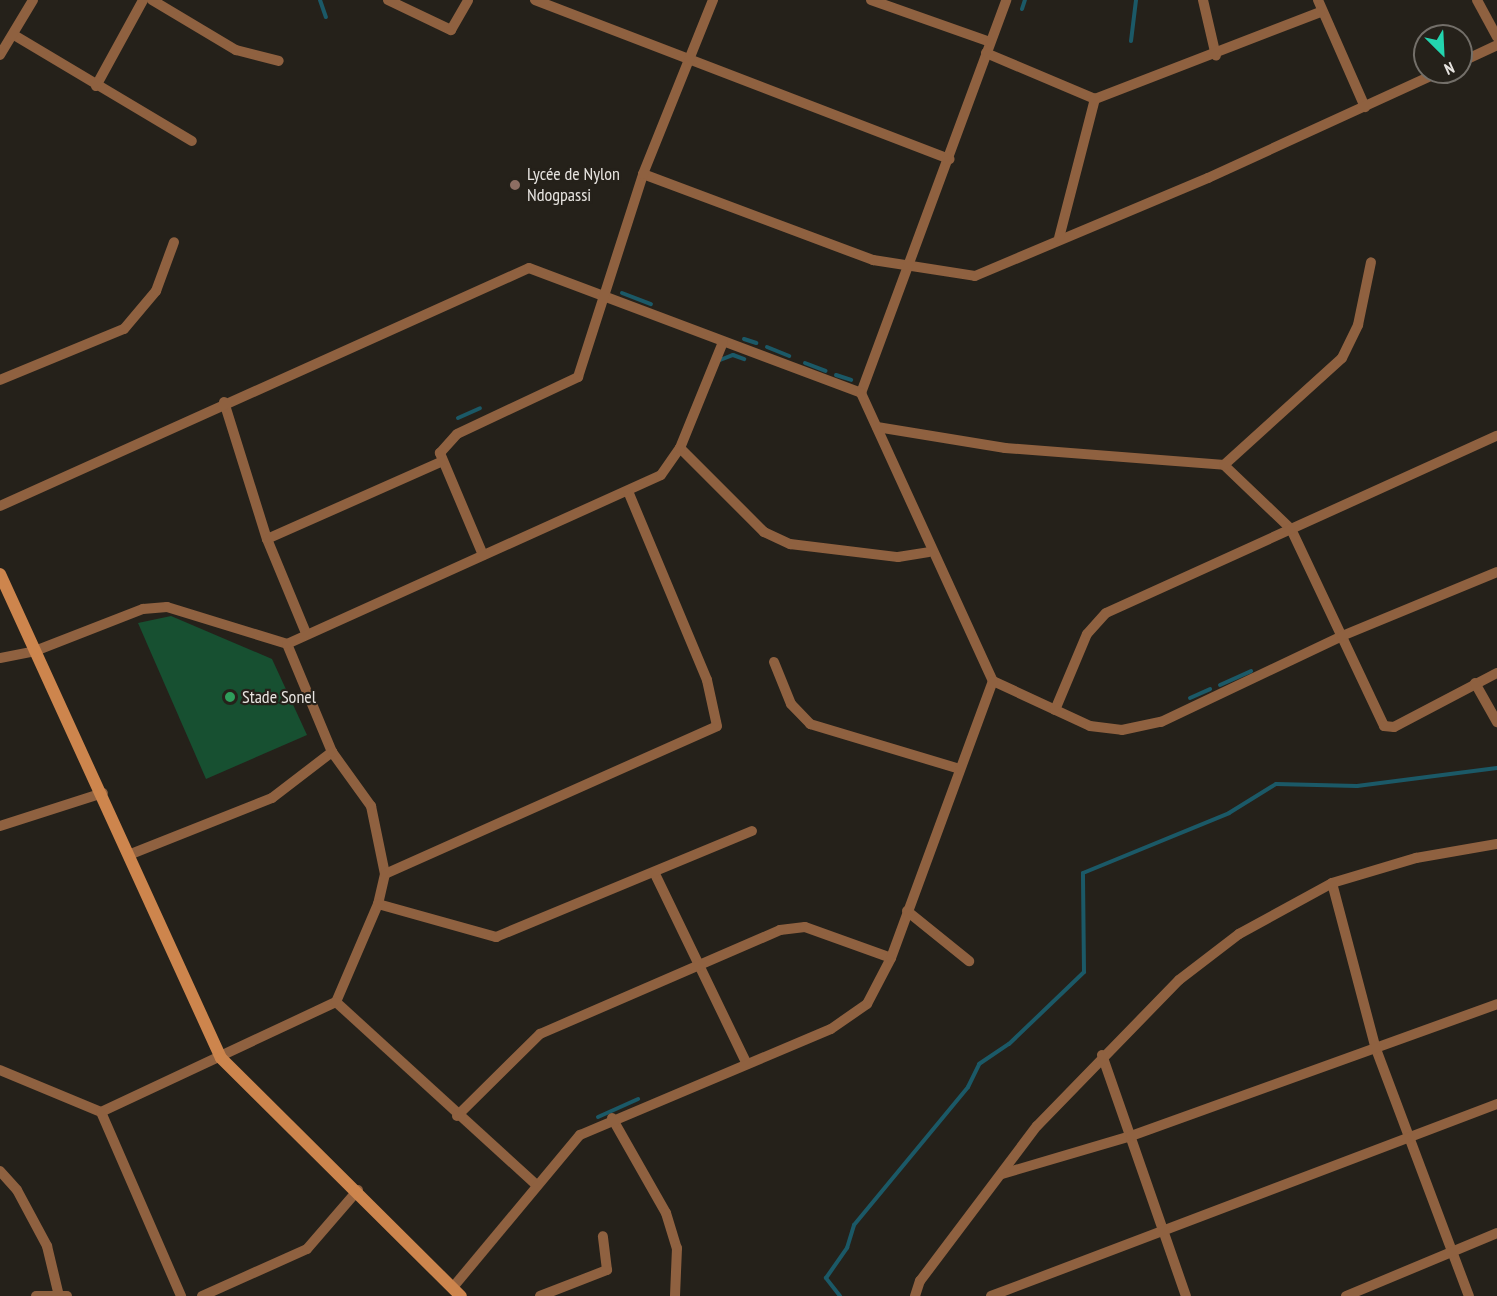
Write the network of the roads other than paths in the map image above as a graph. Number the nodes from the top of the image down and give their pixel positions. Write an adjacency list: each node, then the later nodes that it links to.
1 (33, 0): 14 (street)
2 (142, 0): 24 (street)
3 (152, 0): 22 (street)
4 (388, 0): 5 (street)
5 (468, 0)
6 (535, 0): 21 (street)
7 (713, 0): 21 (street)
8 (871, 0): 17 (street)
9 (1006, 0): 17 (street)
10 (1203, 0): 19 (street)
11 (1318, 0): 13 (street)
12 (1477, 0): 15 (street)
13 (1320, 12): 19 (street); 26 (street)
14 (14, 35): 18 (street); 24 (street)
15 (1497, 37)
16 (1497, 45): 20 (street)
17 (988, 48): 25 (street); 28 (street)
18 (0, 55)
19 (1216, 56): 25 (street)
20 (1473, 56)
21 (687, 60): 28 (street); 29 (street)
22 (279, 61)
23 (1414, 84): 26 (street)
24 (96, 86): 27 (street)
25 (1095, 99): 30 (street)
26 (1365, 107): 30 (street)
27 (192, 141)
28 (950, 159): 33 (street)
29 (643, 174): 33 (street); 34 (street)
30 (1059, 238): 33 (street)
31 (174, 242): 36 (street)
32 (1371, 262): 43 (street)
33 (911, 268): 37 (street)
34 (605, 293): 35 (street); 38 (street); 42 (street)
35 (723, 342): 37 (street); 41 (street)
36 (0, 380)
37 (861, 393): 39 (street)
38 (224, 402): 45 (street); 47 (street)
39 (877, 427): 43 (street); 48 (street)
40 (1497, 436): 46 (street)
41 (680, 448): 44 (street); 48 (street)
42 (441, 462): 47 (street); 49 (street)
43 (1224, 465): 46 (street)
44 (628, 491): 49 (street); 70 (street)
45 (0, 507)
46 (1291, 529): 53 (street); 61 (street)
47 (267, 539): 52 (street)
48 (929, 552): 59 (street)
49 (483, 555): 52 (street)
50 (1497, 572): 53 (street)
51 (0, 574): 55 (main road)
52 (306, 633): 54 (street)
53 (1342, 636): 60 (street); 61 (street)
54 (287, 644): 55 (street); 63 (street)
55 (34, 651): 56 (street); 65 (main road)
56 (0, 658)
57 (774, 662): 64 (street)
58 (1497, 673): 60 (street)
59 (993, 681): 61 (street); 64 (street)
60 (1475, 683): 62 (street)
61 (1055, 710)
62 (1497, 722)
63 (332, 752): 69 (street); 70 (street)
64 (957, 768): 74 (street)
65 (103, 793): 66 (street); 69 (main road)
66 (0, 826)
67 (752, 831): 71 (street)
68 (1497, 844): 72 (street)
69 (131, 854): 82 (main road)
70 (385, 874): 73 (street)
71 (655, 874): 73 (street); 77 (street)
72 (1332, 883): 80 (street); 81 (street)
73 (378, 904): 78 (street)
74 (907, 911): 75 (street); 76 (street)
75 (891, 958): 77 (street); 83 (street)
76 (969, 961)
77 (703, 965): 83 (street); 87 (street)
78 (336, 1002): 82 (street); 87 (street)
79 (1497, 1004): 80 (street)
80 (1376, 1049): 89 (street); 90 (street)
81 (1102, 1055): 89 (street); 92 (street)
82 (221, 1058): 86 (street); 94 (main road)
83 (747, 1064): 88 (street)
84 (0, 1070): 86 (street)
85 (1497, 1104): 90 (street)
86 (101, 1112): 102 (street)
87 (457, 1116): 93 (street)
88 (612, 1118): 93 (street); 105 (street)
89 (1131, 1136): 92 (street); 96 (street)
90 (1407, 1136): 96 (street); 98 (street)
91 (0, 1171): 101 (street)
92 (1002, 1174): 106 (street)
93 (535, 1184): 99 (street)
94 (358, 1190): 99 (main road); 103 (street)
95 (1497, 1233): 98 (street)
96 (1163, 1234): 107 (street); 108 (street)
97 (603, 1236): 104 (street)
98 (1450, 1254): 109 (street); 110 (street)
99 (458, 1291)
100 (36, 1296): 101 (street)
101 (62, 1296)
102 (181, 1296)
103 (202, 1296)
104 (540, 1296)
105 (675, 1296)
106 (915, 1296)
107 (991, 1296)
108 (1186, 1296)
109 (1346, 1296)
110 (1468, 1296)

